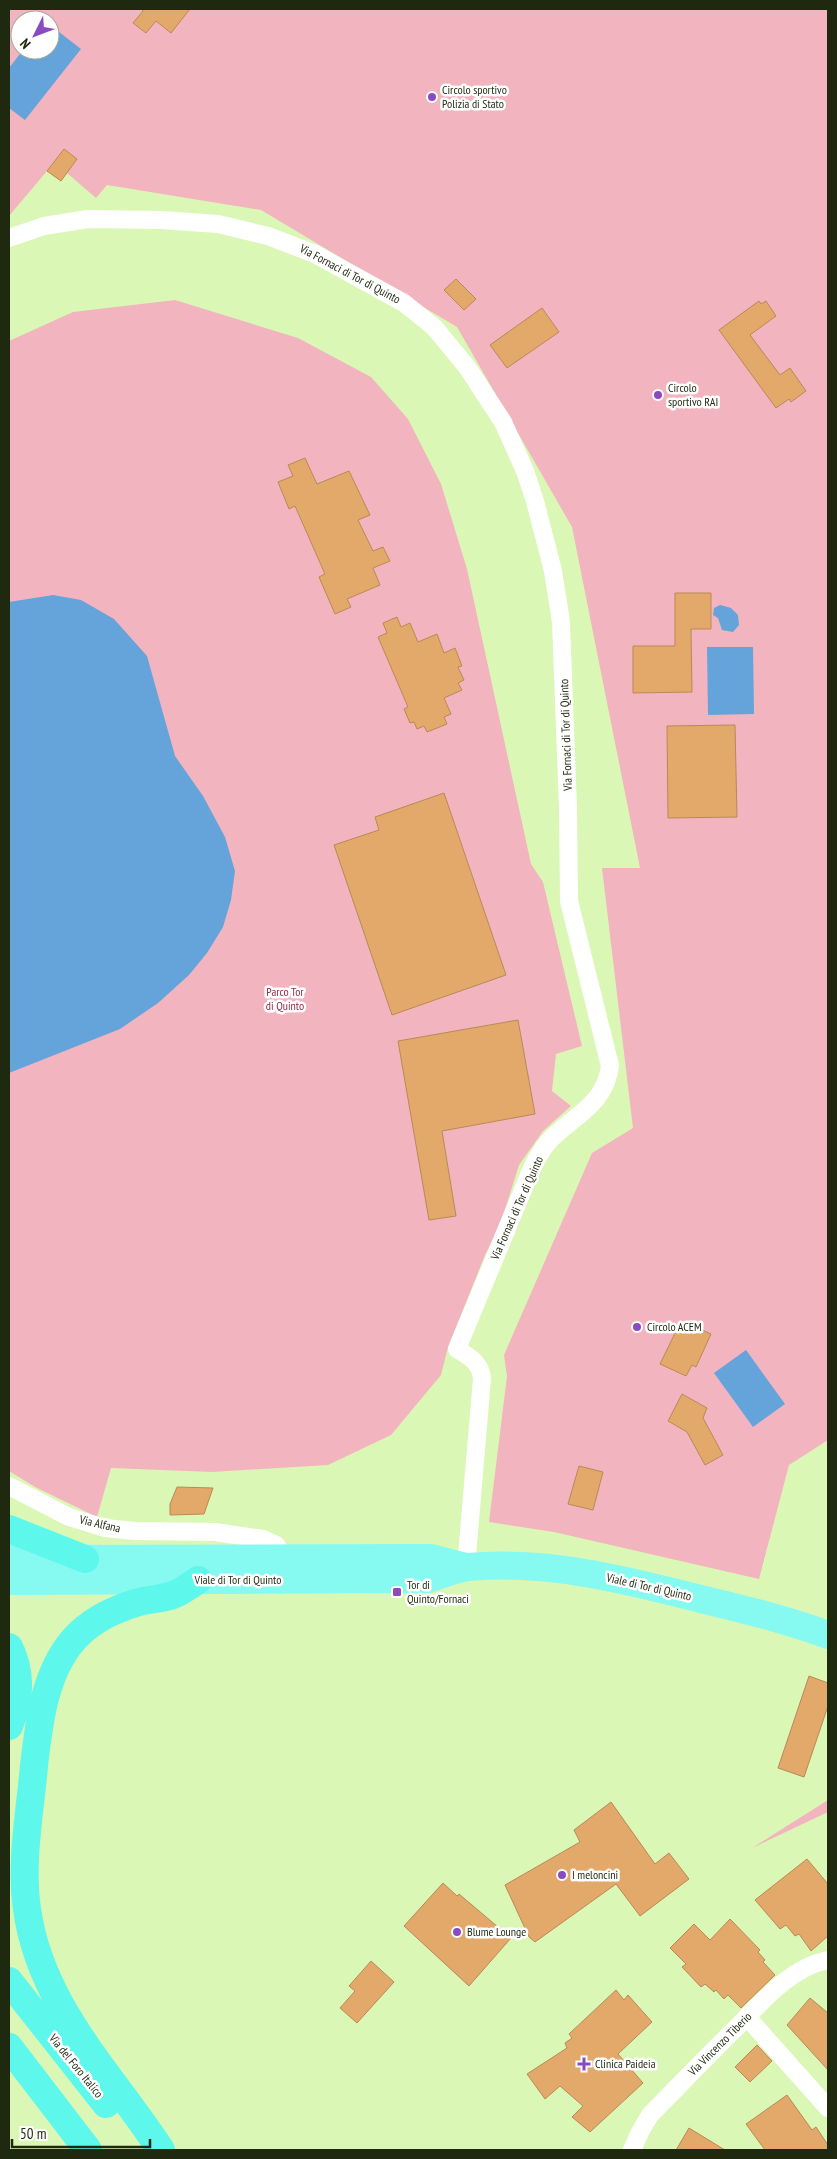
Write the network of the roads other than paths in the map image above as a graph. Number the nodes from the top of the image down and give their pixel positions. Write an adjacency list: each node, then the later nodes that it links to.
1 (9, 238): 9 (street, Via Fornaci di Tor di Quinto)
2 (9, 1486): 4 (street, Via Alfana)
3 (9, 1528): 8 (highway)
4 (198, 1532): 5 (street, Via Alfana); 6 (street)
5 (284, 1557): 6 (main road, Viale di Tor di Quinto); 9 (main road, Viale di Tor di Quinto)
6 (221, 1558): 8 (main road, Viale di Tor di Quinto)
7 (9, 1559): 8 (main road, Viale di Tor di Quinto)
8 (86, 1559)
9 (466, 1568): 10 (main road, Viale di Tor di Quinto); 12 (main road, Viale di Tor di Quinto)
10 (198, 1580): 11 (main road, Viale di Tor di Quinto); 24 (highway)
11 (9, 1581)
12 (828, 1635)
13 (9, 1647): 14 (highway)
14 (9, 1726)
15 (828, 1960): 17 (street, Via Vincenzo Tiberio)
16 (9, 1981): 23 (highway, Via del Foro Italico)
17 (747, 2017): 20 (street); 25 (street, Via Vincenzo Tiberio)
18 (9, 2047): 22 (highway)
19 (9, 2069): 21 (highway)
20 (828, 2108)
21 (82, 2150)
22 (88, 2150)
23 (143, 2150)
24 (161, 2150)
25 (632, 2150)

